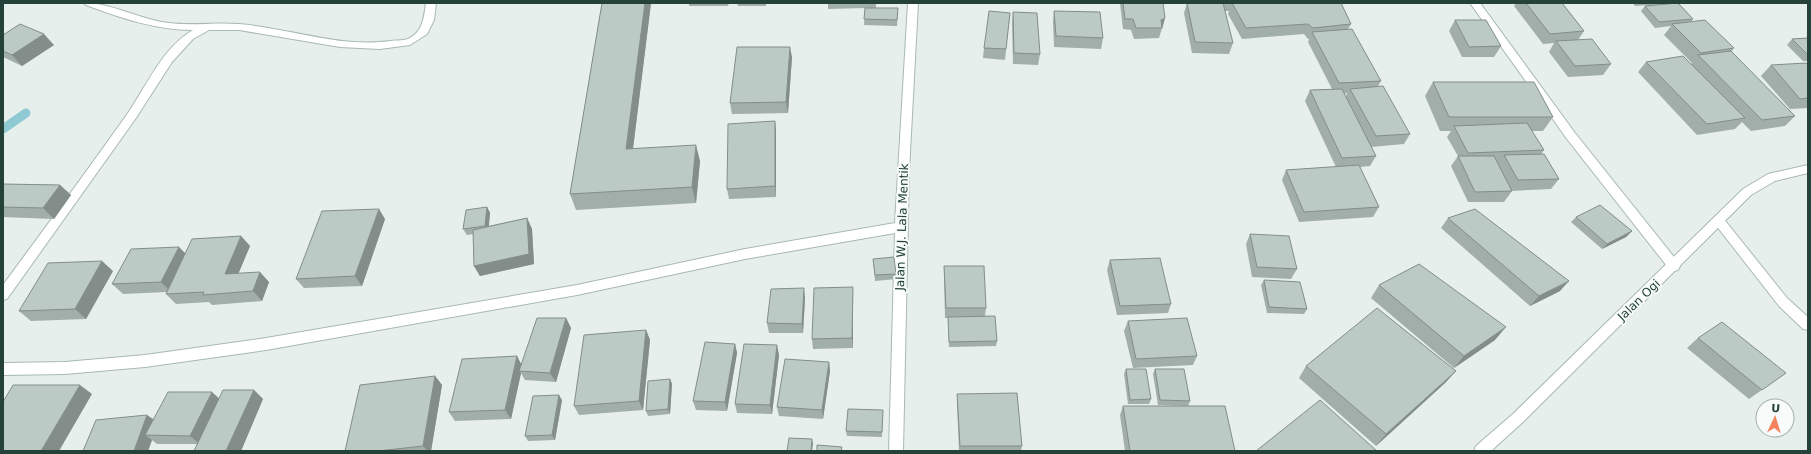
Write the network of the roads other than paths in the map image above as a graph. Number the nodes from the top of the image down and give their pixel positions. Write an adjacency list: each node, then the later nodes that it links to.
1 (89, 3): 5 (street)
2 (431, 3): 5 (street)
3 (913, 3): 8 (street, Jalan W.J. Lala Mentik)
4 (1475, 3): 9 (street)
5 (207, 27): 10 (street)
6 (1808, 169): 7 (street, Jalan Ogi)
7 (1720, 221): 9 (street, Jalan Ogi); 11 (street)
8 (901, 227): 12 (street); 13 (street, Jalan W.J. Lala Mentik)
9 (1674, 266): 14 (street, Jalan Ogi)
10 (3, 295)
11 (1808, 325)
12 (3, 369)
13 (896, 451)
14 (1481, 451)

